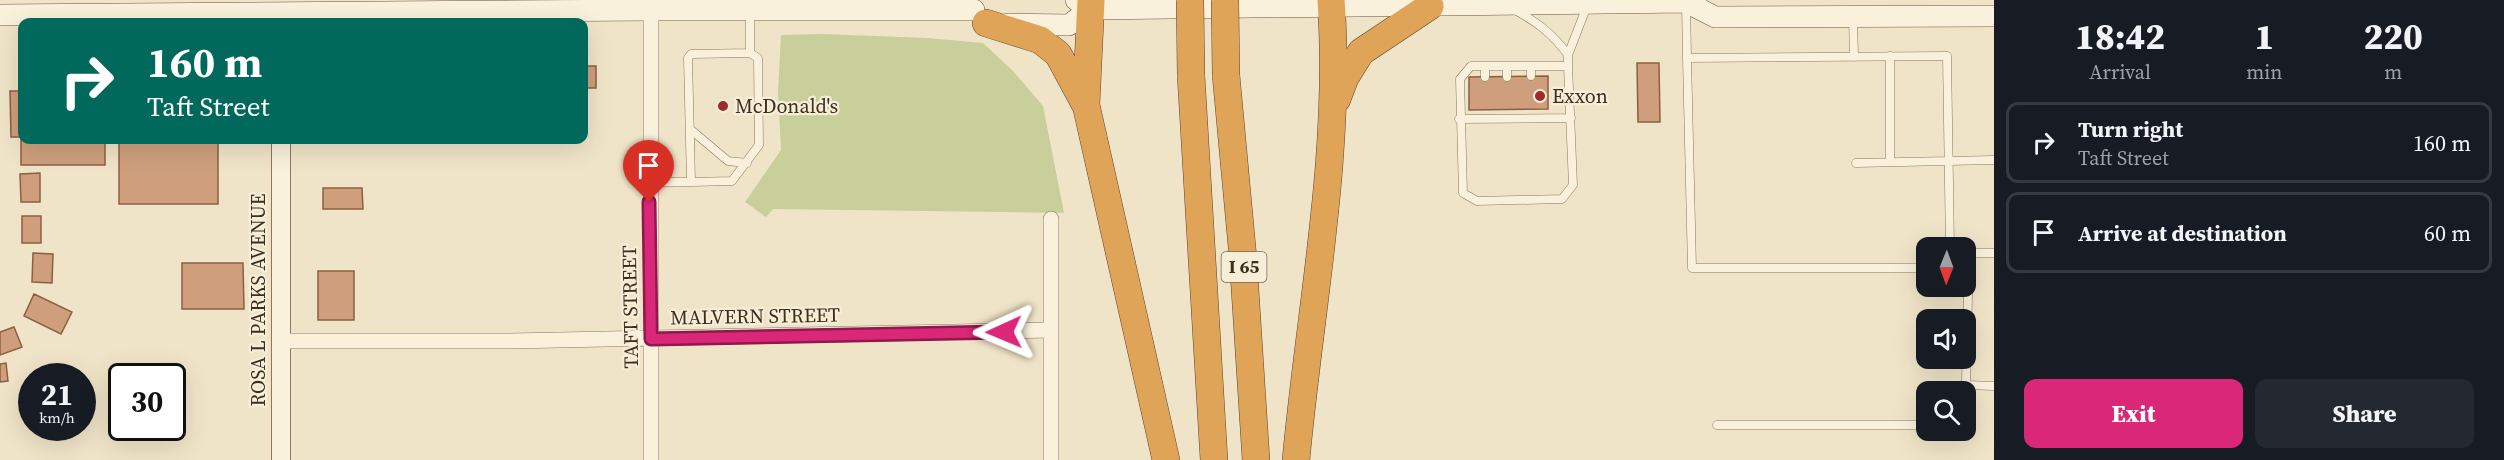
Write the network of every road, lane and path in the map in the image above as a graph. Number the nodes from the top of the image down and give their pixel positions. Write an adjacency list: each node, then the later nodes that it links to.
1 (1190, 0): 66 (highway, I 65, bridge)
2 (1225, 0): 67 (highway, I 65, bridge)
3 (1690, 1): 7 (main road); 15 (main road); 21 (lane)
4 (1086, 3): 6 (main road); 12 (main road); 29 (highway)
5 (1422, 3): 6 (main road); 9 (main road); 30 (highway)
6 (1331, 4): 30 (highway)
7 (1588, 4): 9 (main road); 18 (lane)
8 (650, 5): 10 (main road); 11 (main road); 46 (street, TAFT STREET)
9 (1506, 5): 18 (lane)
10 (450, 6): 13 (main road)
11 (750, 10): 12 (main road); 17 (lane)
12 (980, 11): 29 (highway)
13 (278, 12): 14 (main road)
14 (0, 15)
15 (1853, 16): 16 (main road); 20 (lane)
16 (1994, 16)
17 (750, 53): 39 (lane); 44 (lane)
18 (1568, 55): 25 (lane)
19 (1890, 56): 20 (lane); 42 (lane); 43 (lane)
20 (1854, 57): 21 (lane)
21 (1687, 58): 52 (lane)
22 (1485, 66): 23 (lane); 26 (lane); 35 (lane)
23 (1507, 66): 24 (lane); 28 (lane)
24 (1531, 66): 25 (lane); 27 (lane)
25 (1568, 66): 34 (lane)
26 (1485, 76)
27 (1531, 76)
28 (1507, 77)
29 (1086, 105): 65 (highway)
30 (1333, 108): 68 (highway)
31 (1483, 110): 36 (lane)
32 (1507, 110): 37 (lane)
33 (1531, 110): 38 (lane)
34 (1571, 118): 35 (lane); 38 (lane)
35 (1460, 119): 36 (lane)
36 (1483, 120): 37 (lane)
37 (1507, 120): 38 (lane)
38 (1531, 120)
39 (690, 129): 44 (lane); 47 (lane)
40 (281, 144): 56 (street, ROSA L PARKS AVENUE)
41 (1994, 160): 42 (lane)
42 (1949, 161): 43 (lane); 49 (lane)
43 (1890, 162): 45 (lane)
44 (747, 163): 47 (lane)
45 (1856, 163)
46 (649, 182): 47 (lane); 55 (street, TAFT STREET)
47 (691, 182)
48 (1051, 219): 54 (street)
49 (1950, 237)
50 (1976, 253): 51 (lane)
51 (1994, 254)
52 (1916, 268)
53 (1967, 297): 57 (lane)
54 (1050, 330): 55 (street, MALVERN STREET); 64 (street)
55 (651, 339): 56 (street, MALVERN STREET); 63 (street, TAFT STREET)
56 (281, 341): 62 (street, ROSA L PARKS AVENUE)
57 (1967, 381)
58 (1976, 385): 59 (lane)
59 (1994, 386)
60 (1717, 425): 61 (lane)
61 (1916, 425)
62 (281, 460)
63 (651, 460)
64 (1051, 460)
65 (1166, 460)
66 (1214, 460)
67 (1256, 460)
68 (1296, 460)

